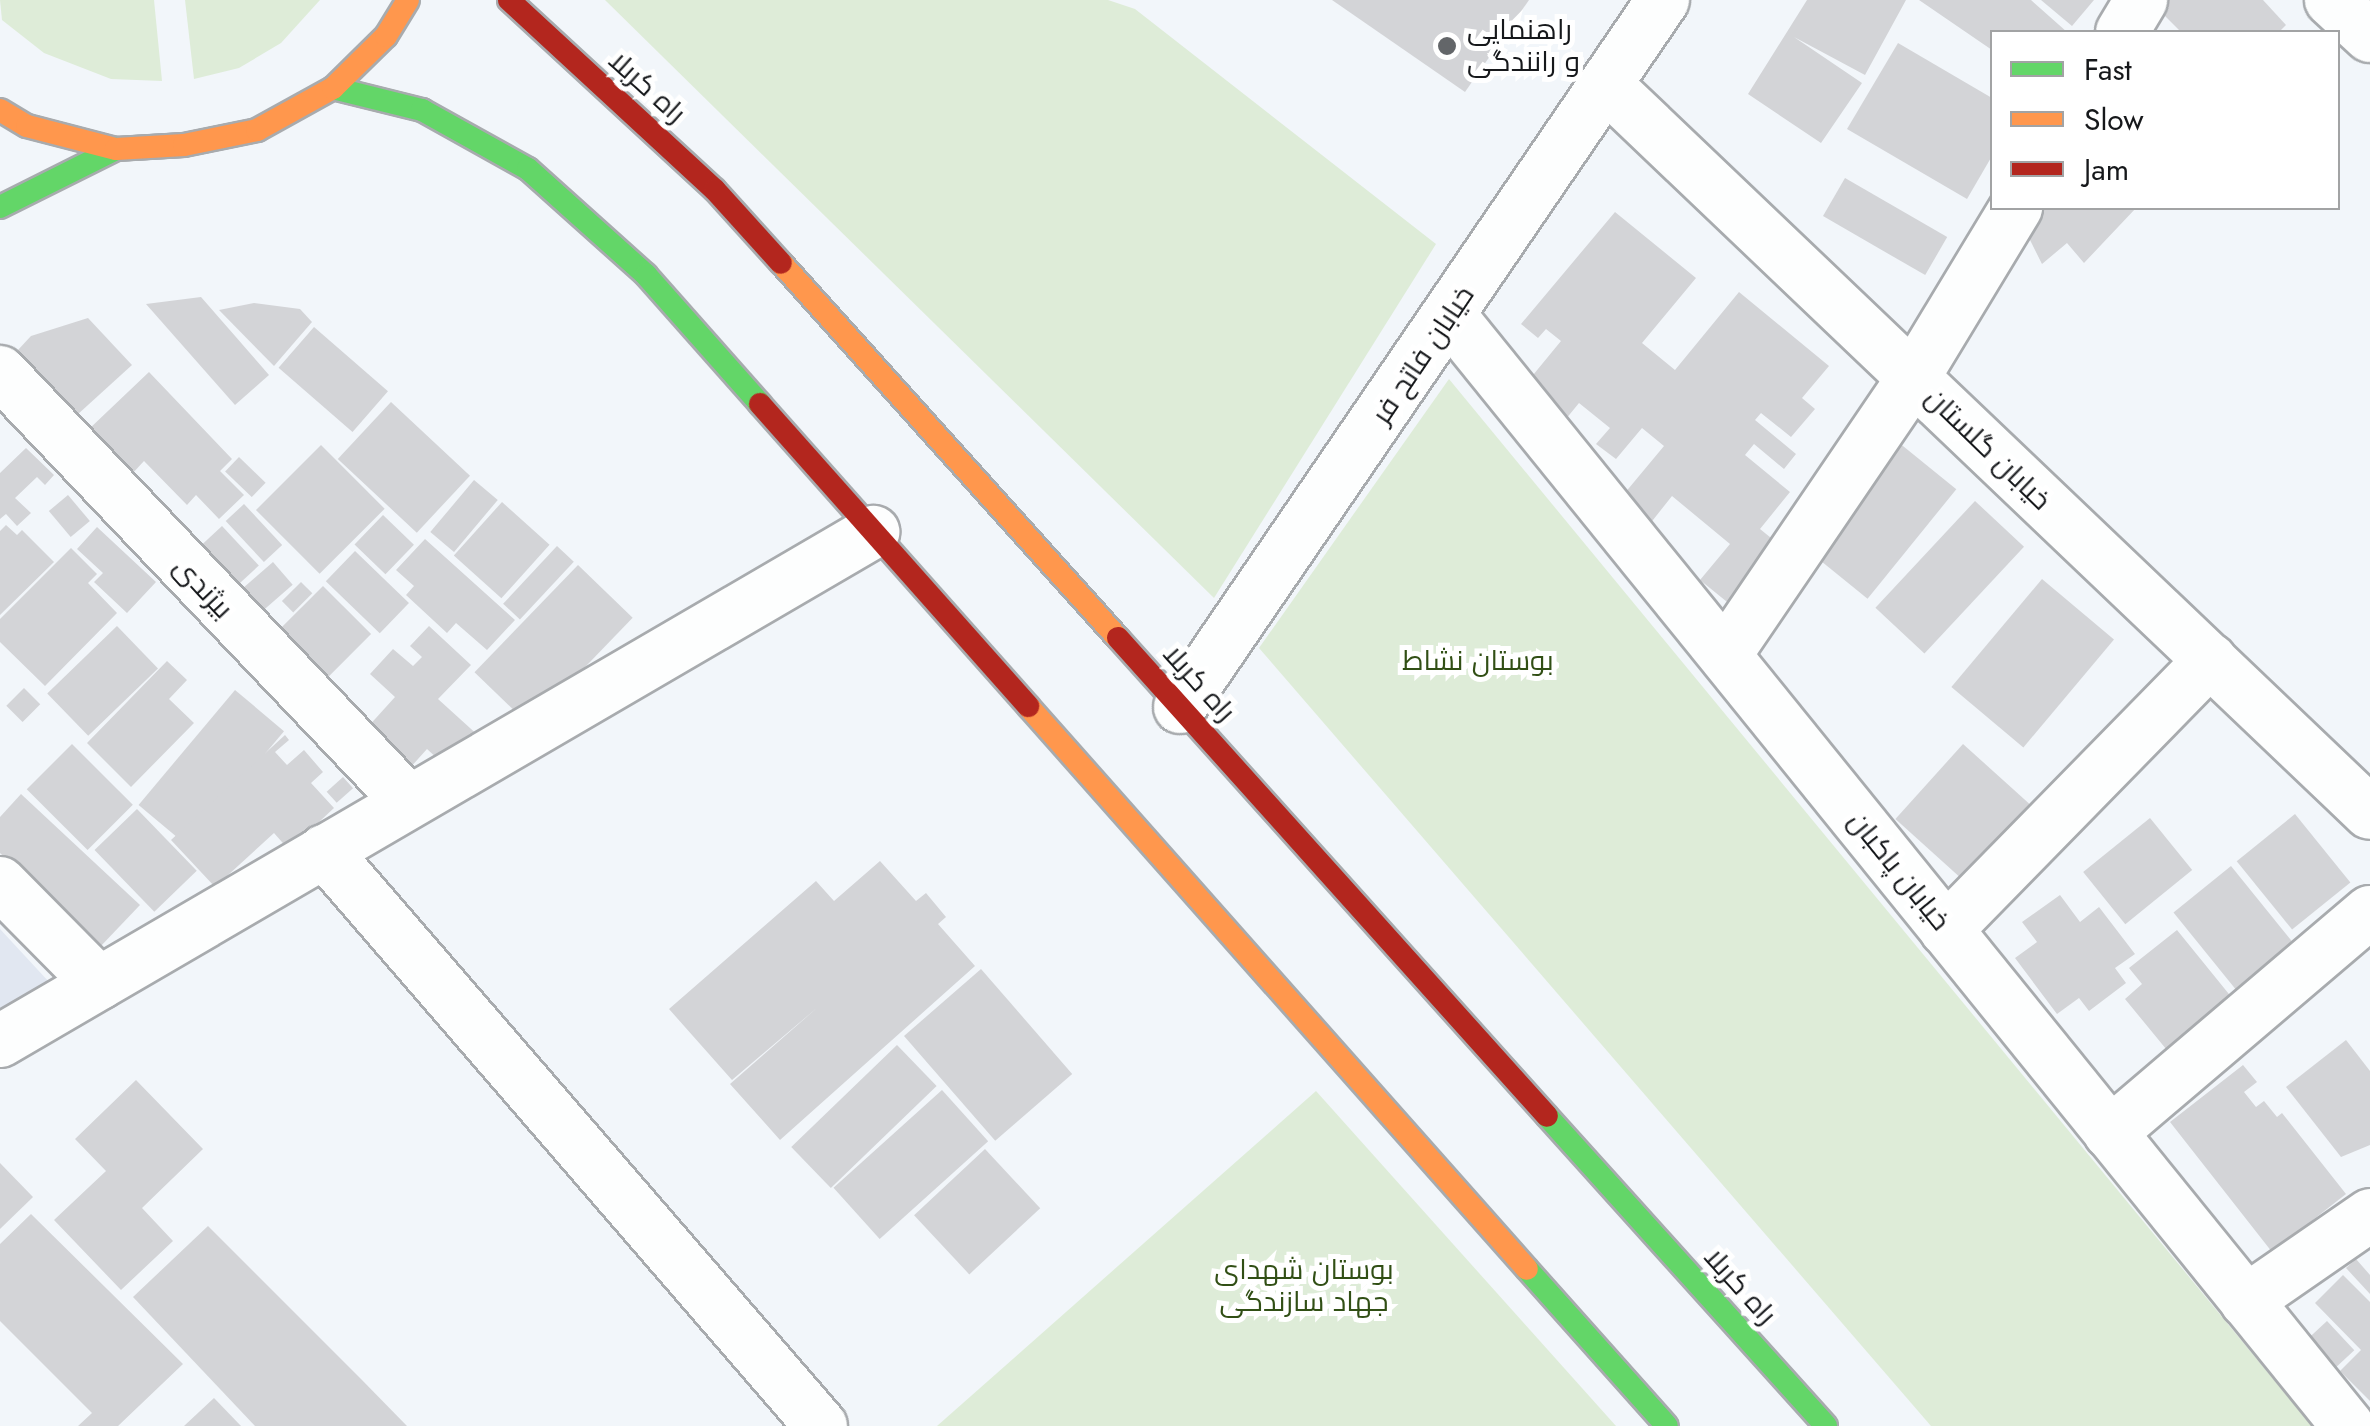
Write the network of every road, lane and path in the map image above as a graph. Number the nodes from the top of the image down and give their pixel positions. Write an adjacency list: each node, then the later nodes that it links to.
1 (408, 0): 9 (main road)
2 (508, 0): 20 (main road, راه کربلا)
3 (1663, 0): 8 (street, خیابان فاتح فر)
4 (2142, 0): 6 (street)
5 (2332, 0): 7 (street)
6 (2123, 30)
7 (2370, 36)
8 (1606, 85): 14 (street, خیابان فاتح فر); 16 (street, خیابان گلستان)
9 (333, 88): 11 (main road); 17 (main road)
10 (0, 110): 11 (main road)
11 (116, 149): 12 (main road)
12 (0, 207)
13 (2015, 210): 16 (street)
14 (1450, 316): 18 (street, خیابان پاکبان); 20 (street, خیابان فاتح فر)
15 (0, 372): 21 (street, بیژندی)
16 (1914, 378): 18 (street); 19 (street, خیابان گلستان)
17 (873, 532): 21 (street); 33 (main road)
18 (1726, 655): 26 (street, خیابان پاکبان)
19 (2210, 660): 22 (street, خیابان گلستان); 26 (street)
20 (1180, 707): 34 (main road, راه کربلا)
21 (408, 802): 23 (street)
22 (2370, 813)
23 (324, 851): 27 (street); 32 (street)
24 (0, 883): 27 (street)
25 (2370, 912): 29 (street)
26 (1946, 930): 29 (street, خیابان پاکبان)
27 (99, 983): 28 (street)
28 (0, 1040)
29 (2110, 1133): 31 (street, خیابان پاکبان)
30 (2370, 1216): 31 (street)
31 (2246, 1301): 35 (street, خیابان پاکبان)
32 (821, 1426)
33 (1667, 1426)
34 (1826, 1426)
35 (2348, 1426)

